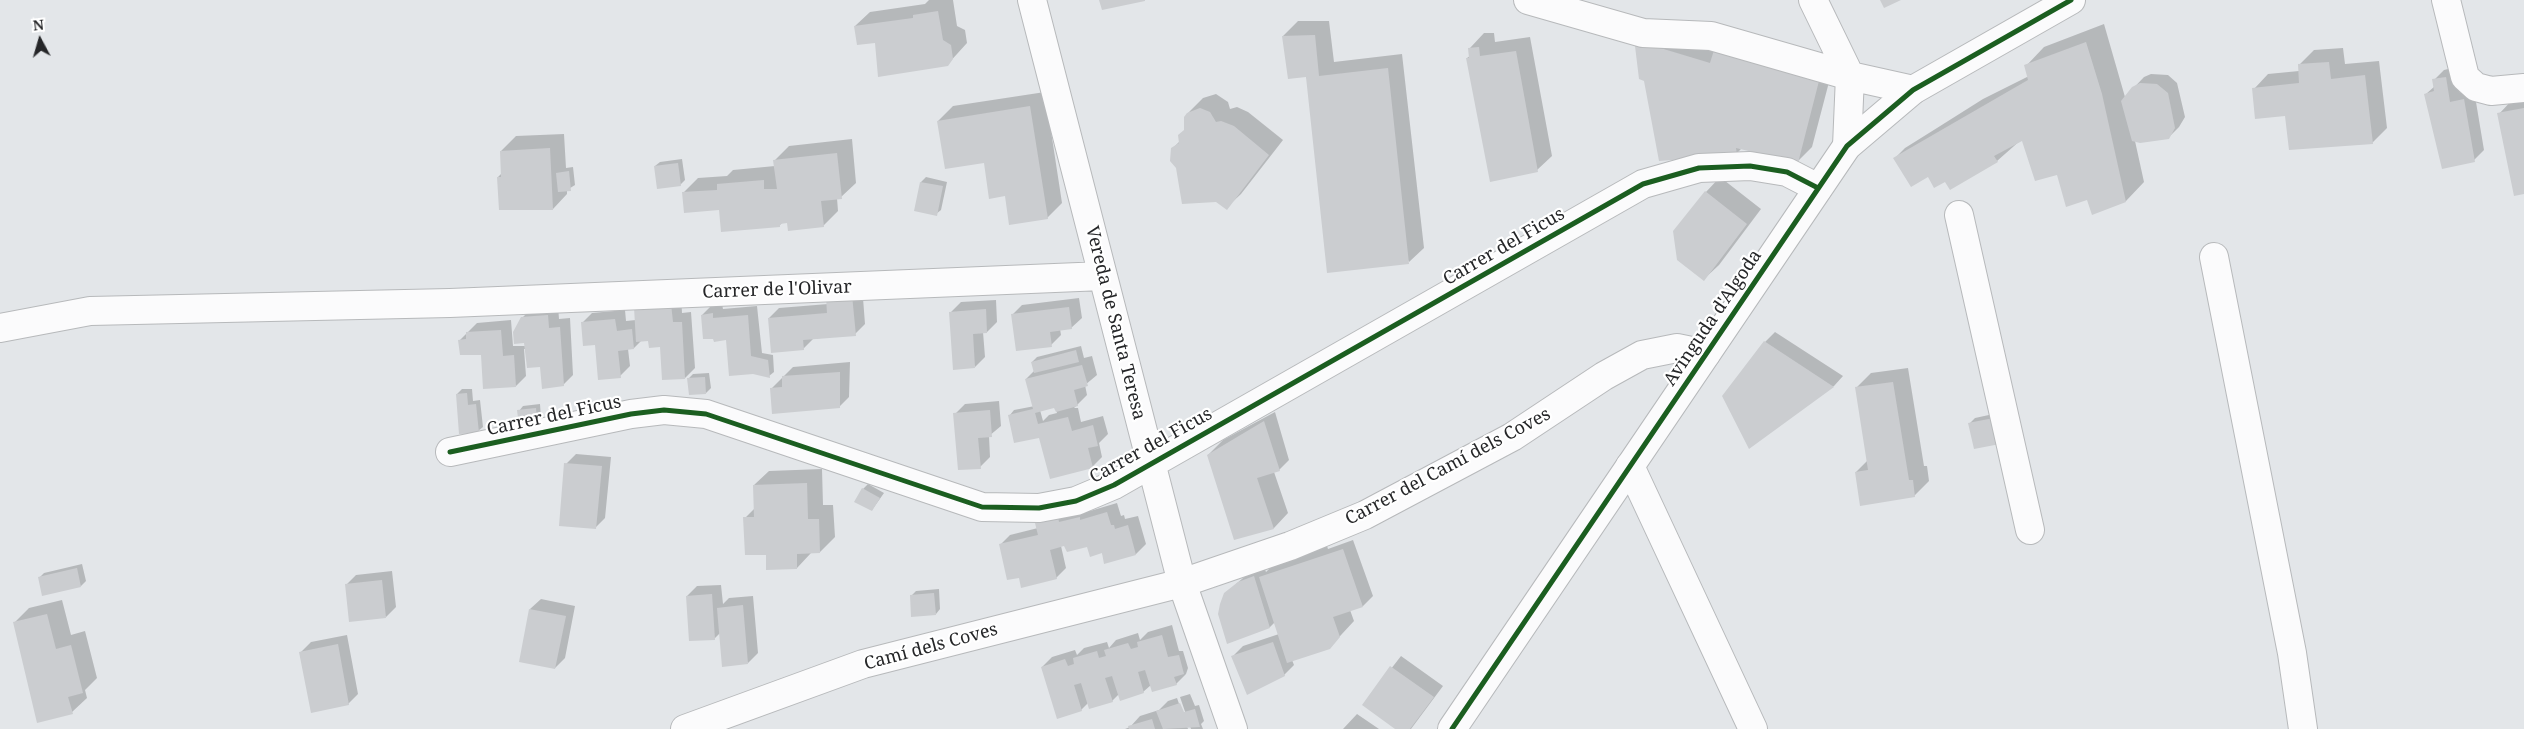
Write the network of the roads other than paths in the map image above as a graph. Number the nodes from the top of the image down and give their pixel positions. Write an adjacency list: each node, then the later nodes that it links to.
1 (1032, 0): 13 (street, Vereda de Santa Teresa)
2 (1528, 0): 6 (street)
3 (1813, 0): 6 (street)
4 (2071, 0): 8 (street, Avinguda d'Algoda)
5 (2446, 0): 7 (street)
6 (1850, 76): 8 (street); 9 (street)
7 (2524, 88)
8 (1914, 90): 9 (street, Avinguda d'Algoda)
9 (1847, 146): 10 (street, Avinguda d'Algoda)
10 (1818, 188): 15 (street, Avinguda d'Algoda); 17 (street, Carrer del Ficus)
11 (1958, 215): 19 (street)
12 (2214, 257): 25 (street)
13 (1103, 276): 14 (street, Carrer de l'Olivar); 17 (street, Vereda de Santa Teresa)
14 (0, 328)
15 (1706, 354): 18 (street, Avinguda d'Algoda); 20 (street, Carrer del Camí dels Coves)
16 (450, 452): 17 (street, Carrer del Ficus)
17 (1151, 463): 20 (street, Vereda de Santa Teresa)
18 (1630, 466): 23 (street, Avinguda d'Algoda); 24 (street)
19 (2030, 530)
20 (1182, 583): 21 (street, Camí dels Coves); 22 (street, Vereda de Santa Teresa)
21 (685, 729)
22 (1233, 729)
23 (1452, 729)
24 (1753, 729)
25 (2302, 729)

